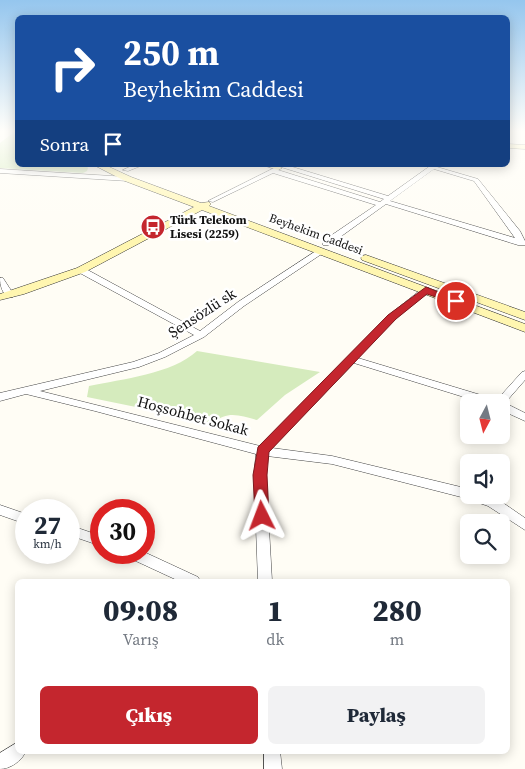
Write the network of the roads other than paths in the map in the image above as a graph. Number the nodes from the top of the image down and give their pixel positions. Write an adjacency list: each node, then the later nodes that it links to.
1 (95, 167): 10 (street)
2 (102, 167): 9 (main road, Beyhekim Caddesi)
3 (117, 167): 9 (main road, Beyhekim Caddesi)
4 (137, 167): 9 (street)
5 (277, 167): 11 (street); 11 (street); 12 (street)
6 (433, 167): 11 (street, Şensözlü sk)
7 (437, 167): 13 (street)
8 (0, 171): 10 (street)
9 (127, 175): 10 (street); 12 (main road, Beyhekim Caddesi)
10 (83, 176)
11 (384, 201): 13 (street); 14 (street, Şensözlü sk)
12 (207, 204): 14 (main road, Beyhekim Caddesi); 15 (main road)
13 (523, 243)
14 (324, 247): 17 (main road, Beyhekim Caddesi); 19 (main road, Beyhekim Caddesi); 21 (street, Şensözlü sk)
15 (80, 270): 18 (main road); 21 (street)
16 (0, 280): 18 (street)
17 (426, 290): 20 (main road, Beyhekim Caddesi); 22 (street)
18 (5, 296)
19 (525, 316)
20 (525, 328)
21 (200, 335): 24 (street, Şensözlü sk)
22 (352, 359): 25 (street); 30 (street)
23 (525, 374): 26 (street)
24 (26, 391): 27 (street, Şensözlü sk); 30 (street, Hoşsohbet Sokak)
25 (464, 394)
26 (507, 394)
27 (0, 397)
28 (510, 410): 29 (street)
29 (525, 417)
30 (262, 451): 31 (street, Hoşsohbet Sokak); 38 (street)
31 (460, 492)
32 (495, 504): 35 (street, Hoşsohbet Sokak)
33 (0, 511): 34 (street)
34 (15, 516)
35 (525, 525)
36 (155, 564): 37 (street)
37 (188, 579)
38 (265, 579)
39 (15, 752): 41 (street)
40 (272, 754): 42 (street)
41 (0, 764)
42 (273, 769)

